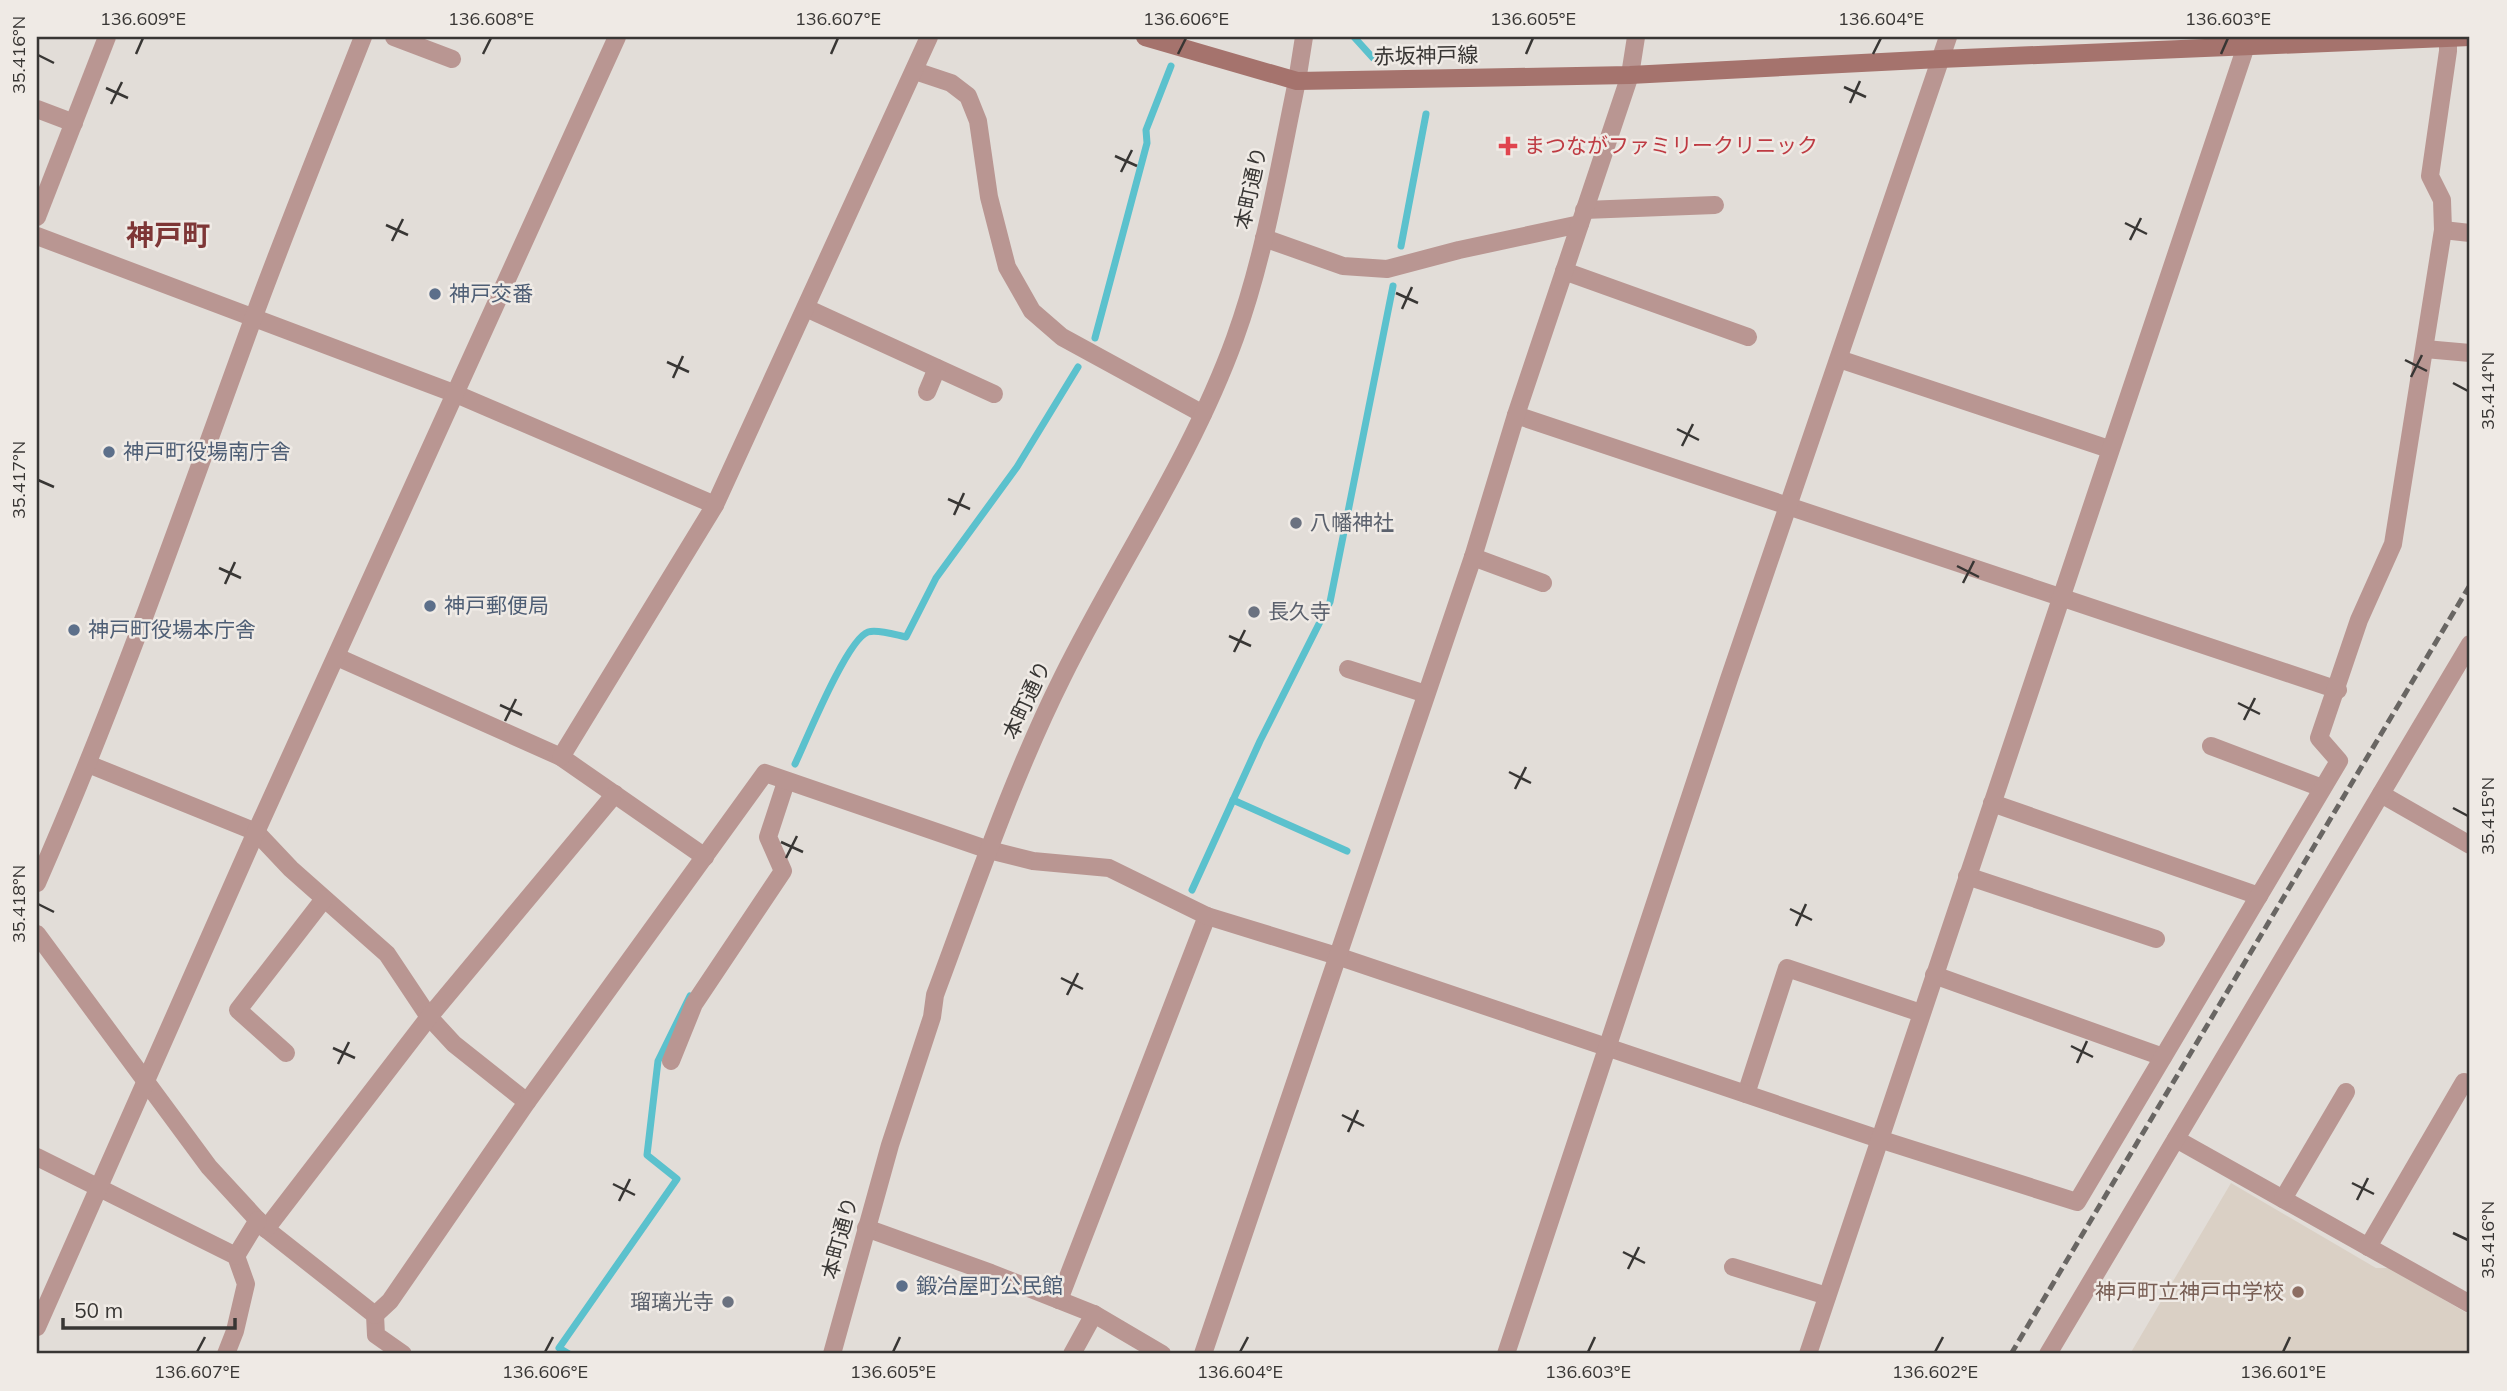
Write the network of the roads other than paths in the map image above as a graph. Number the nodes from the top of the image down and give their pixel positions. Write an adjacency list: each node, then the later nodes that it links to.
1 (107, 37): 19 (street)
2 (363, 37): 29 (street)
3 (394, 37): 13 (street)
4 (617, 37): 36 (street)
5 (929, 37): 15 (street)
6 (1144, 37): 17 (main road, 赤坂神戸線)
7 (1304, 37): 17 (street, 本町通り)
8 (1636, 37): 16 (street)
9 (1948, 37): 14 (street)
10 (2470, 37): 11 (main road, 赤坂神戸線)
11 (2448, 38): 12 (main road, 赤坂神戸線); 23 (street)
12 (2247, 41): 14 (main road, 赤坂神戸線); 40 (street)
13 (452, 59)
14 (1940, 59): 16 (main road, 赤坂神戸線); 33 (street)
15 (915, 71): 28 (street); 38 (street)
16 (1630, 75): 17 (main road, 赤坂神戸線); 22 (street)
17 (1297, 81): 26 (street, 本町通り)
18 (37, 109): 19 (street)
19 (74, 123): 21 (street)
20 (1715, 205): 22 (street)
21 (37, 217)
22 (1582, 217): 26 (street); 27 (street)
23 (2443, 230): 24 (street); 31 (street)
24 (2470, 233)
25 (37, 236): 29 (street)
26 (1264, 238): 38 (street, 本町通り)
27 (1564, 271): 30 (street); 39 (street)
28 (806, 308): 34 (street); 41 (street)
29 (254, 318): 36 (street); 53 (street)
30 (1748, 337)
31 (2425, 349): 32 (street); 49 (street)
32 (2470, 353)
33 (1839, 359): 40 (street); 42 (street)
34 (937, 368): 35 (street); 37 (street)
35 (927, 392)
36 (456, 394): 41 (street); 47 (street)
37 (994, 394)
38 (1203, 414): 61 (street, 本町通り)
39 (1516, 415): 42 (street); 43 (street)
40 (2109, 449): 45 (street)
41 (715, 505): 52 (street)
42 (1788, 506): 45 (street); 74 (street)
43 (1473, 557): 44 (street); 50 (street)
44 (1543, 583)
45 (2061, 597): 49 (street); 58 (street)
46 (2470, 644): 57 (street)
47 (337, 657): 52 (street); 59 (street)
48 (1348, 669): 50 (street)
49 (2338, 690): 55 (street)
50 (1426, 694): 70 (street)
51 (2211, 746): 55 (street)
52 (562, 757): 56 (street)
53 (88, 764): 59 (street); 64 (street)
54 (786, 782): 61 (street); 62 (street); 77 (street)
55 (2322, 788): 65 (street)
56 (615, 794): 62 (street); 73 (street)
57 (2381, 794): 60 (street); 84 (street)
58 (1992, 803): 63 (street); 65 (street)
59 (256, 832): 66 (street); 78 (street)
60 (2470, 845)
61 (989, 850): 67 (street); 89 (street, 本町通り)
62 (705, 857): 82 (street)
63 (1967, 876): 69 (street); 71 (street)
64 (37, 883)
65 (2259, 896): 76 (street)
66 (324, 899): 73 (street); 75 (street)
67 (1207, 916): 70 (street); 94 (street)
68 (37, 934): 78 (street)
69 (2156, 939)
70 (1337, 956): 74 (street); 104 (street)
71 (1934, 975): 72 (street); 76 (street)
72 (1921, 1013): 81 (street); 83 (street)
73 (429, 1017): 82 (street); 88 (street)
74 (1607, 1046): 81 (street); 105 (street)
75 (286, 1053)
76 (2163, 1057): 83 (street)
77 (671, 1060)
78 (146, 1080): 86 (street); 88 (street)
79 (2464, 1082): 90 (street)
80 (2346, 1092): 87 (street)
81 (1746, 1094): 83 (street)
82 (527, 1102): 97 (street)
83 (1879, 1139): 93 (street)
84 (2176, 1139): 87 (street); 107 (street)
85 (37, 1157): 86 (street)
86 (99, 1186): 91 (street); 98 (street)
87 (2283, 1199): 90 (street)
88 (262, 1224): 91 (street); 97 (street)
89 (866, 1228): 94 (street); 101 (street, 本町通り)
90 (2368, 1247): 95 (street)
91 (236, 1256): 99 (street)
92 (1733, 1267): 93 (street)
93 (1827, 1296): 106 (street)
94 (1059, 1300): 96 (street)
95 (2470, 1304)
96 (1094, 1314): 102 (street); 103 (street)
97 (375, 1315): 100 (street)
98 (37, 1327)
99 (226, 1354)
100 (403, 1354)
101 (832, 1354)
102 (1072, 1354)
103 (1162, 1354)
104 (1203, 1354)
105 (1506, 1354)
106 (1808, 1354)
107 (2048, 1354)

